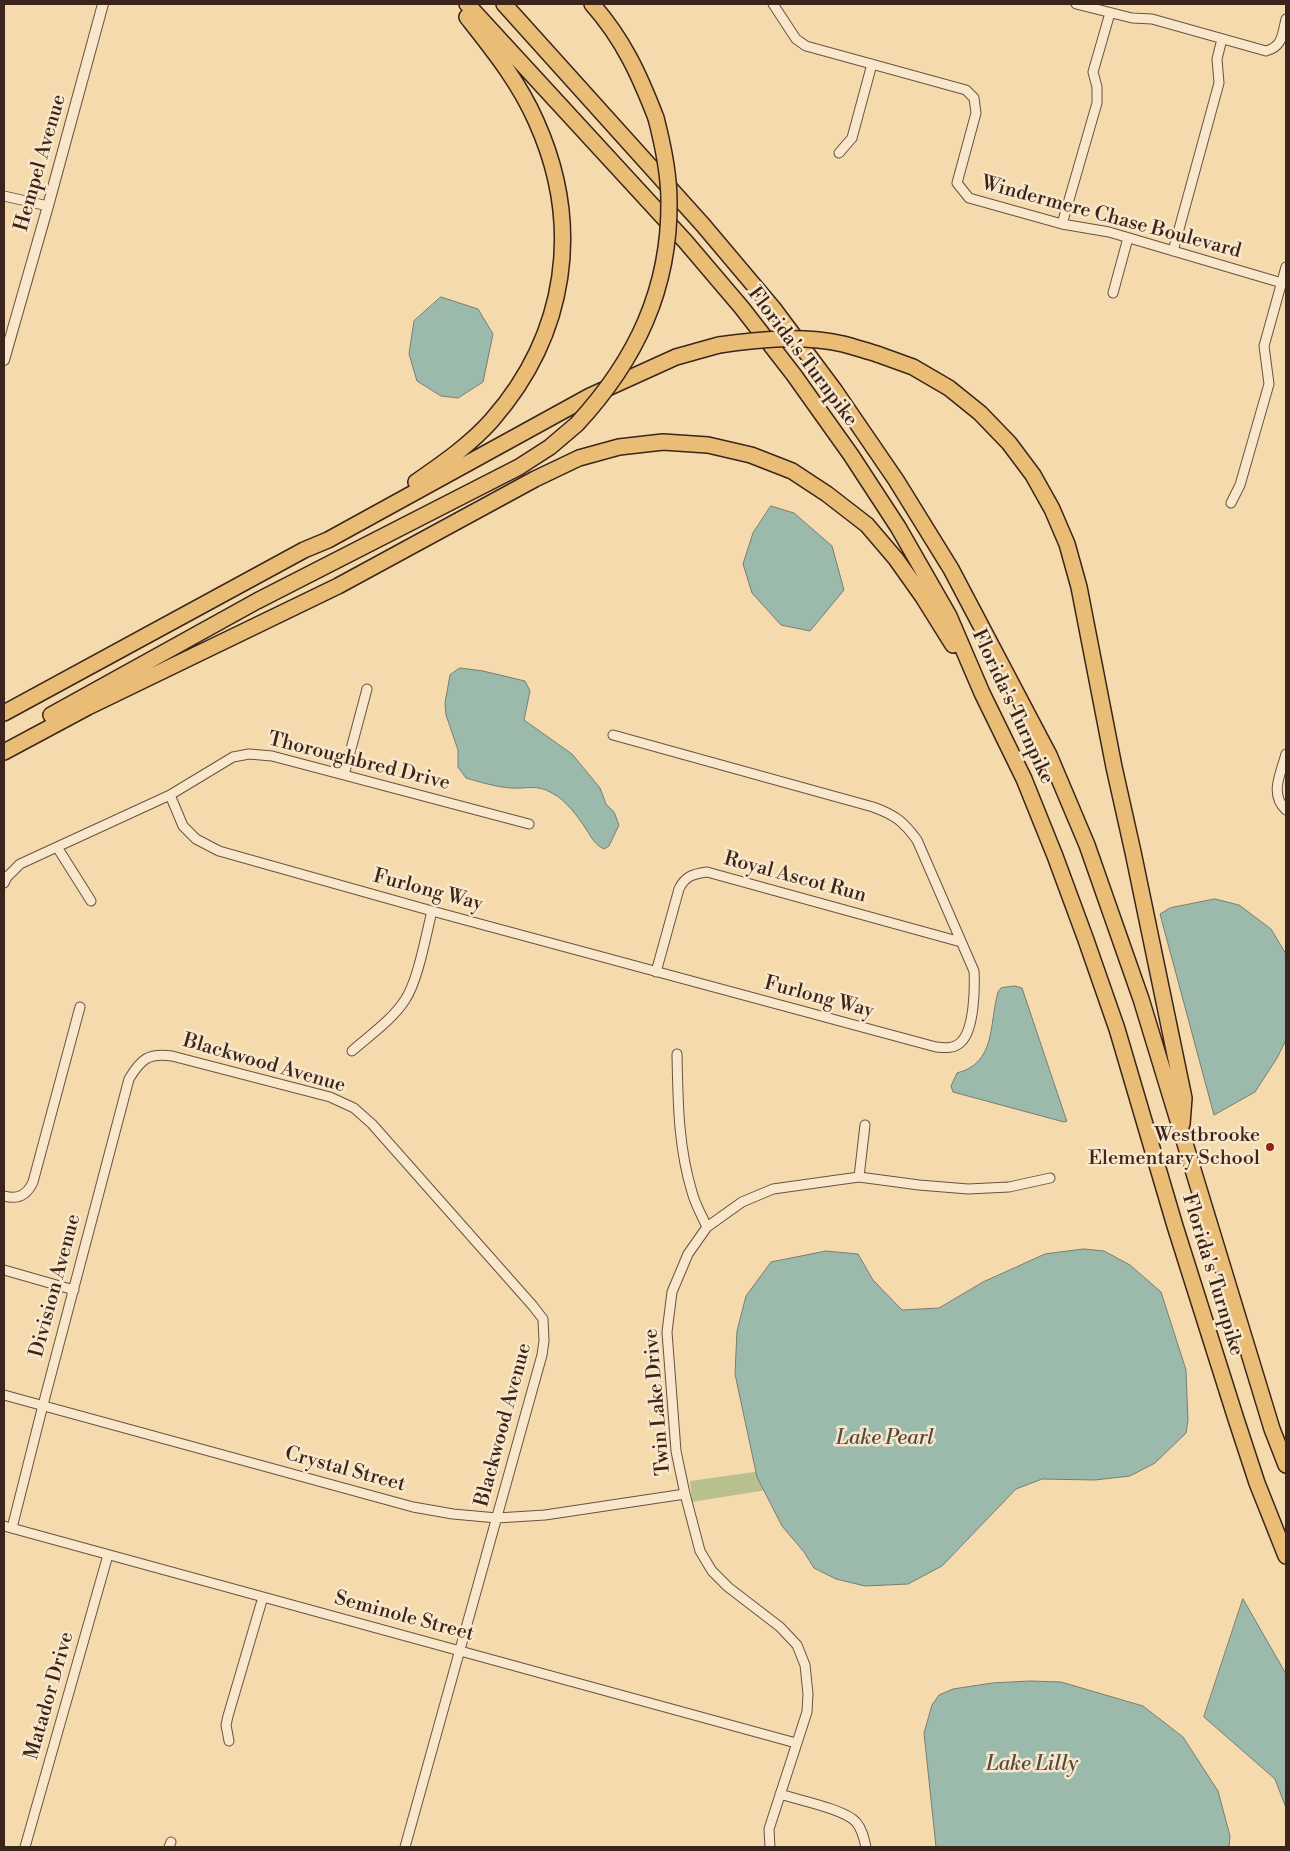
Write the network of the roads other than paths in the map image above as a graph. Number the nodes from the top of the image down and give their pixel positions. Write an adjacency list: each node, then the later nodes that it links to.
1 (103, 4): 14 (street, Hempel Avenue)
2 (456, 4): 23 (highway)
3 (466, 4): 25 (highway, Florida's Turnpike)
4 (504, 4): 46 (highway, Florida's Turnpike)
5 (592, 4): 28 (highway, bridge)
6 (773, 4): 11 (street, Windermere Chase Boulevard)
7 (1076, 4): 8 (street)
8 (1110, 13): 10 (street); 15 (street)
9 (1286, 20): 10 (street)
10 (1222, 39): 17 (street)
11 (872, 64): 12 (street); 15 (street, Windermere Chase Boulevard)
12 (839, 153)
13 (4, 196): 14 (street)
14 (48, 206): 21 (street, Hempel Avenue)
15 (1062, 224): 16 (street, Windermere Chase Boulevard)
16 (1128, 238): 17 (street, Windermere Chase Boulevard); 20 (street)
17 (1173, 251): 19 (street, Windermere Chase Boulevard)
18 (1286, 267): 19 (street)
19 (1282, 283): 22 (street)
20 (1112, 294)
21 (4, 360)
22 (1231, 503)
23 (304, 550): 26 (highway); 46 (highway, bridge)
24 (367, 689): 31 (street)
25 (982, 693): 29 (highway); 60 (highway, Florida's Turnpike)
26 (4, 713)
27 (613, 735): 39 (street, Furlong Way)
28 (4, 741)
29 (4, 752)
30 (1286, 754): 33 (street)
31 (344, 775): 32 (street, Thoroughbred Drive); 34 (street, Thoroughbred Drive)
32 (170, 795): 35 (street, Thoroughbred Drive); 38 (street, Furlong Way)
33 (1286, 810)
34 (529, 824)
35 (57, 847): 36 (street, Thoroughbred Drive); 37 (street)
36 (4, 883)
37 (91, 901)
38 (432, 911): 40 (street, Furlong Way); 42 (street)
39 (961, 942): 40 (street, Royal Ascot Run); 40 (street, Furlong Way)
40 (656, 972)
41 (80, 1007): 49 (street)
42 (352, 1051)
43 (677, 1054): 50 (street)
44 (145, 1058): 52 (street, Division Avenue); 57 (street, Blackwood Avenue)
45 (865, 1126): 47 (street)
46 (1181, 1128): 55 (highway, Florida's Turnpike)
47 (858, 1177): 48 (street, Twin Lake Drive); 50 (street, Twin Lake Drive)
48 (1050, 1178)
49 (4, 1196)
50 (708, 1227): 56 (street, Twin Lake Drive)
51 (4, 1270): 52 (street)
52 (74, 1290): 54 (street, Division Avenue)
53 (4, 1395): 54 (street, Crystal Street)
54 (42, 1405): 57 (street, Crystal Street); 58 (street, Division Avenue)
55 (1286, 1466)
56 (685, 1494): 57 (street, Crystal Street); 64 (street, Twin Lake Drive)
57 (497, 1518): 62 (street, Blackwood Avenue)
58 (8, 1527): 59 (street, Seminole Street)
59 (108, 1555): 61 (street, Seminole Street); 66 (street, Matador Drive)
60 (1286, 1556)
61 (263, 1597): 62 (street, Seminole Street); 63 (street)
62 (460, 1650): 64 (street, Seminole Street); 67 (street, Blackwood Avenue)
63 (229, 1741)
64 (796, 1743): 65 (street, Twin Lake Drive)
65 (780, 1794): 68 (street, Twin Lake Drive); 69 (street)
66 (25, 1847)
67 (405, 1847)
68 (770, 1847)
69 (866, 1847)

